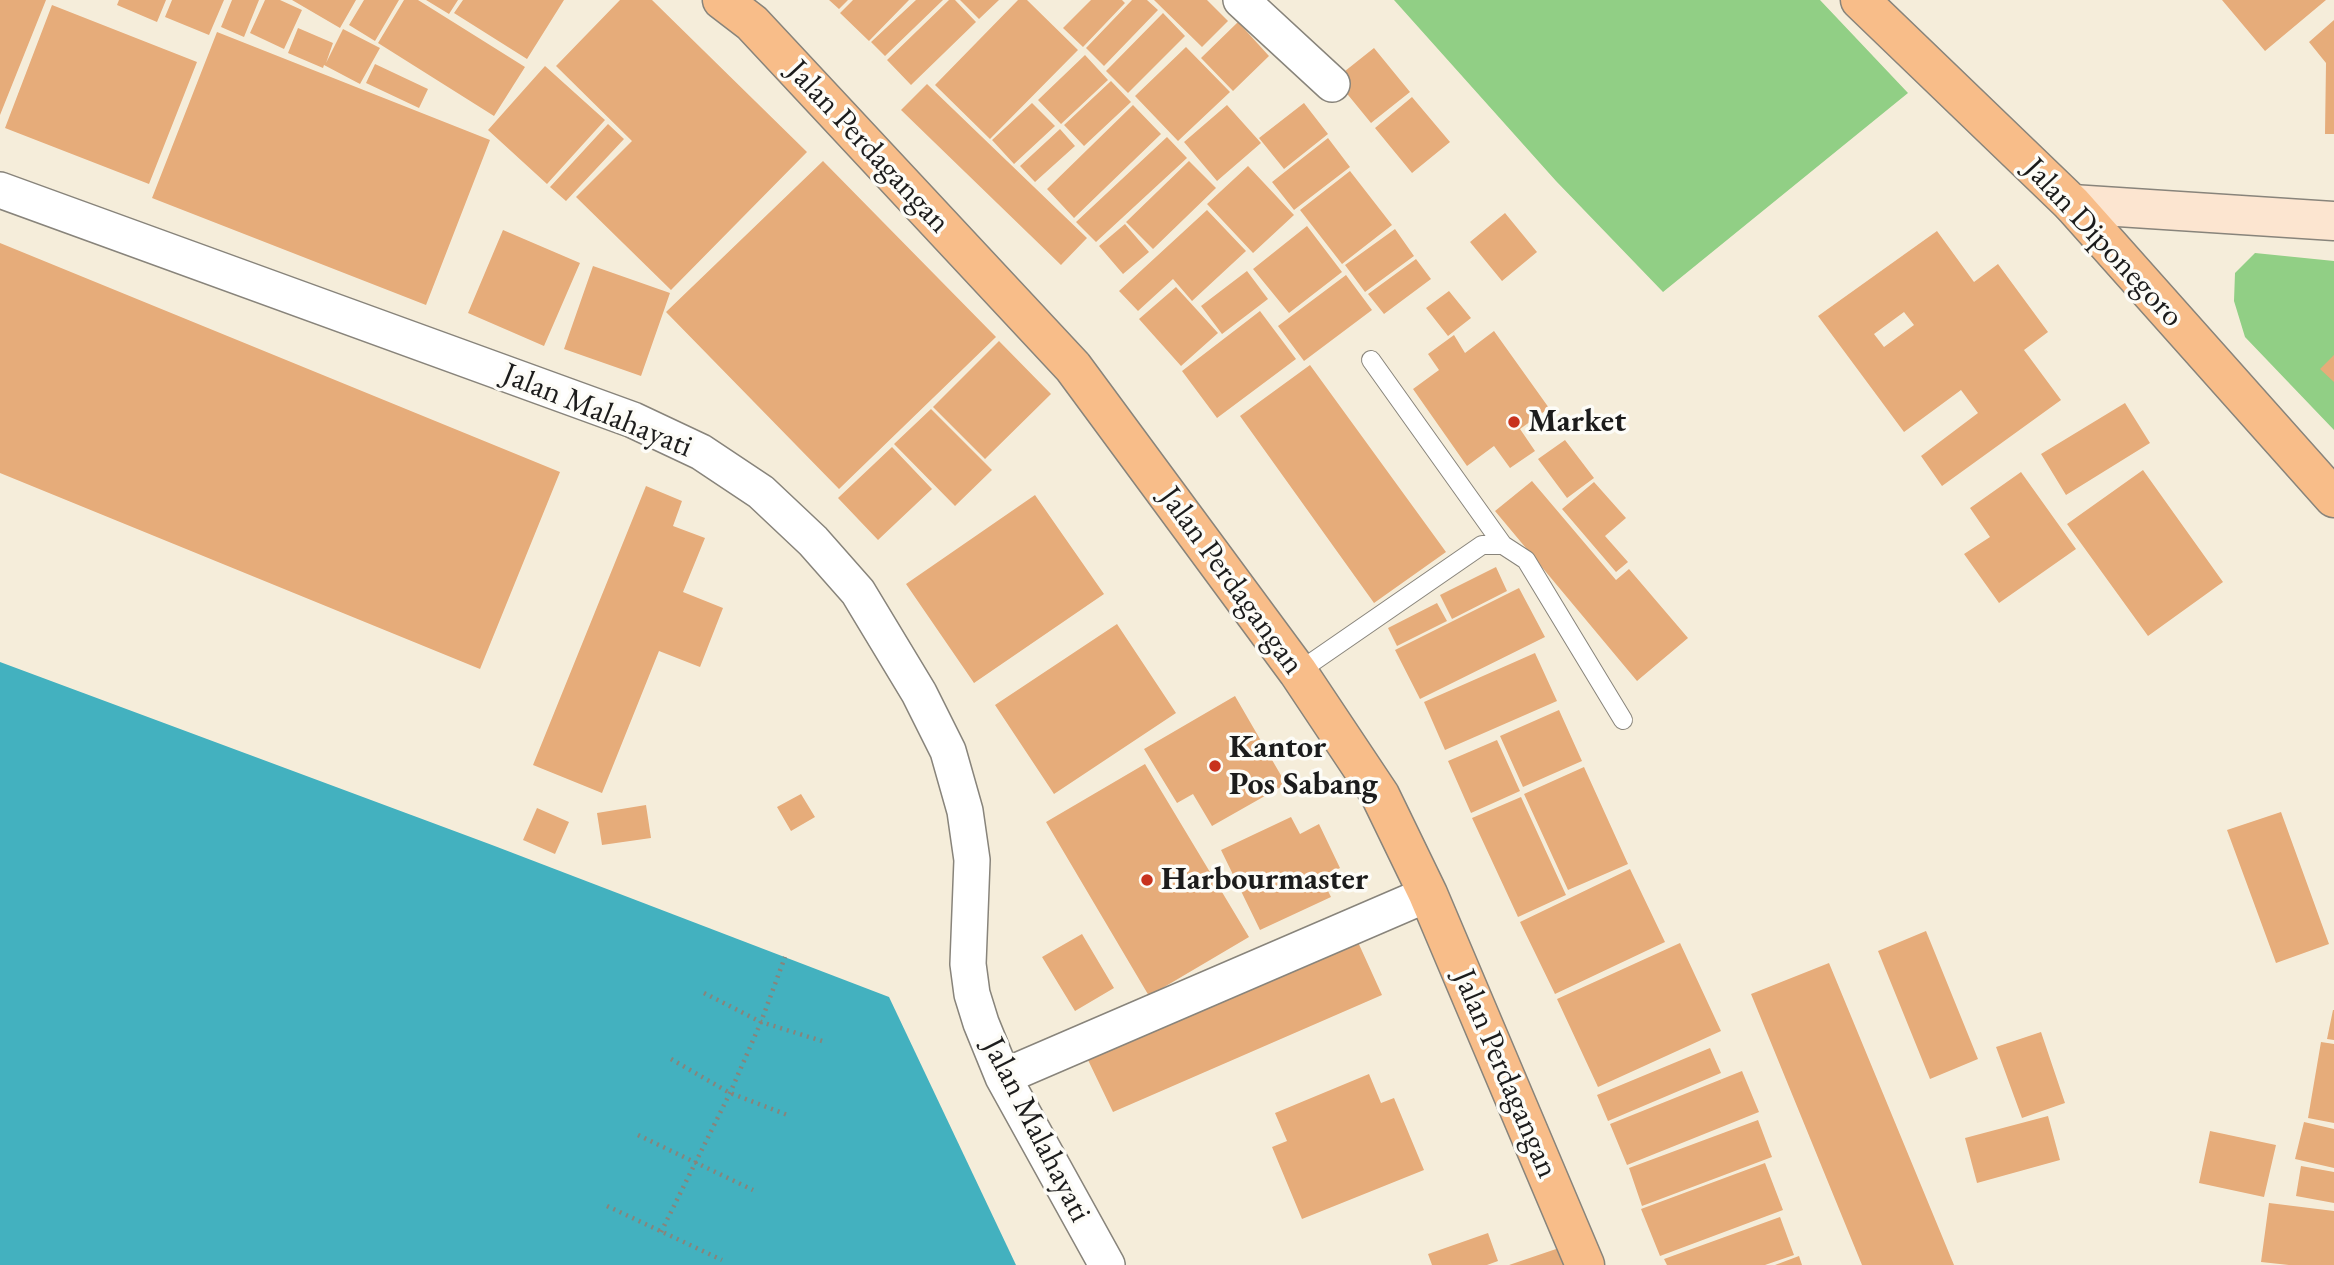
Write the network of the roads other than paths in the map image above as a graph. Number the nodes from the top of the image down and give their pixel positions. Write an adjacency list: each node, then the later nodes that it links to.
1 (722, 0): 11 (highway, Jalan Perdagangan)
2 (1241, 0): 4 (street)
3 (1860, 0): 6 (highway, Jalan Diponegoro)
4 (1332, 84)
5 (0, 190): 14 (street, Jalan Malahayati)
6 (2072, 204): 7 (street); 9 (highway, Jalan Diponegoro)
7 (2334, 221)
8 (1371, 360): 10 (lane)
9 (2334, 498)
10 (1503, 545): 11 (lane); 12 (lane)
11 (1298, 672): 13 (highway, Jalan Perdagangan)
12 (1623, 720)
13 (1428, 894): 14 (street); 16 (highway, Jalan Perdagangan)
14 (1003, 1077): 15 (street, Jalan Malahayati)
15 (1107, 1265)
16 (1585, 1265)

